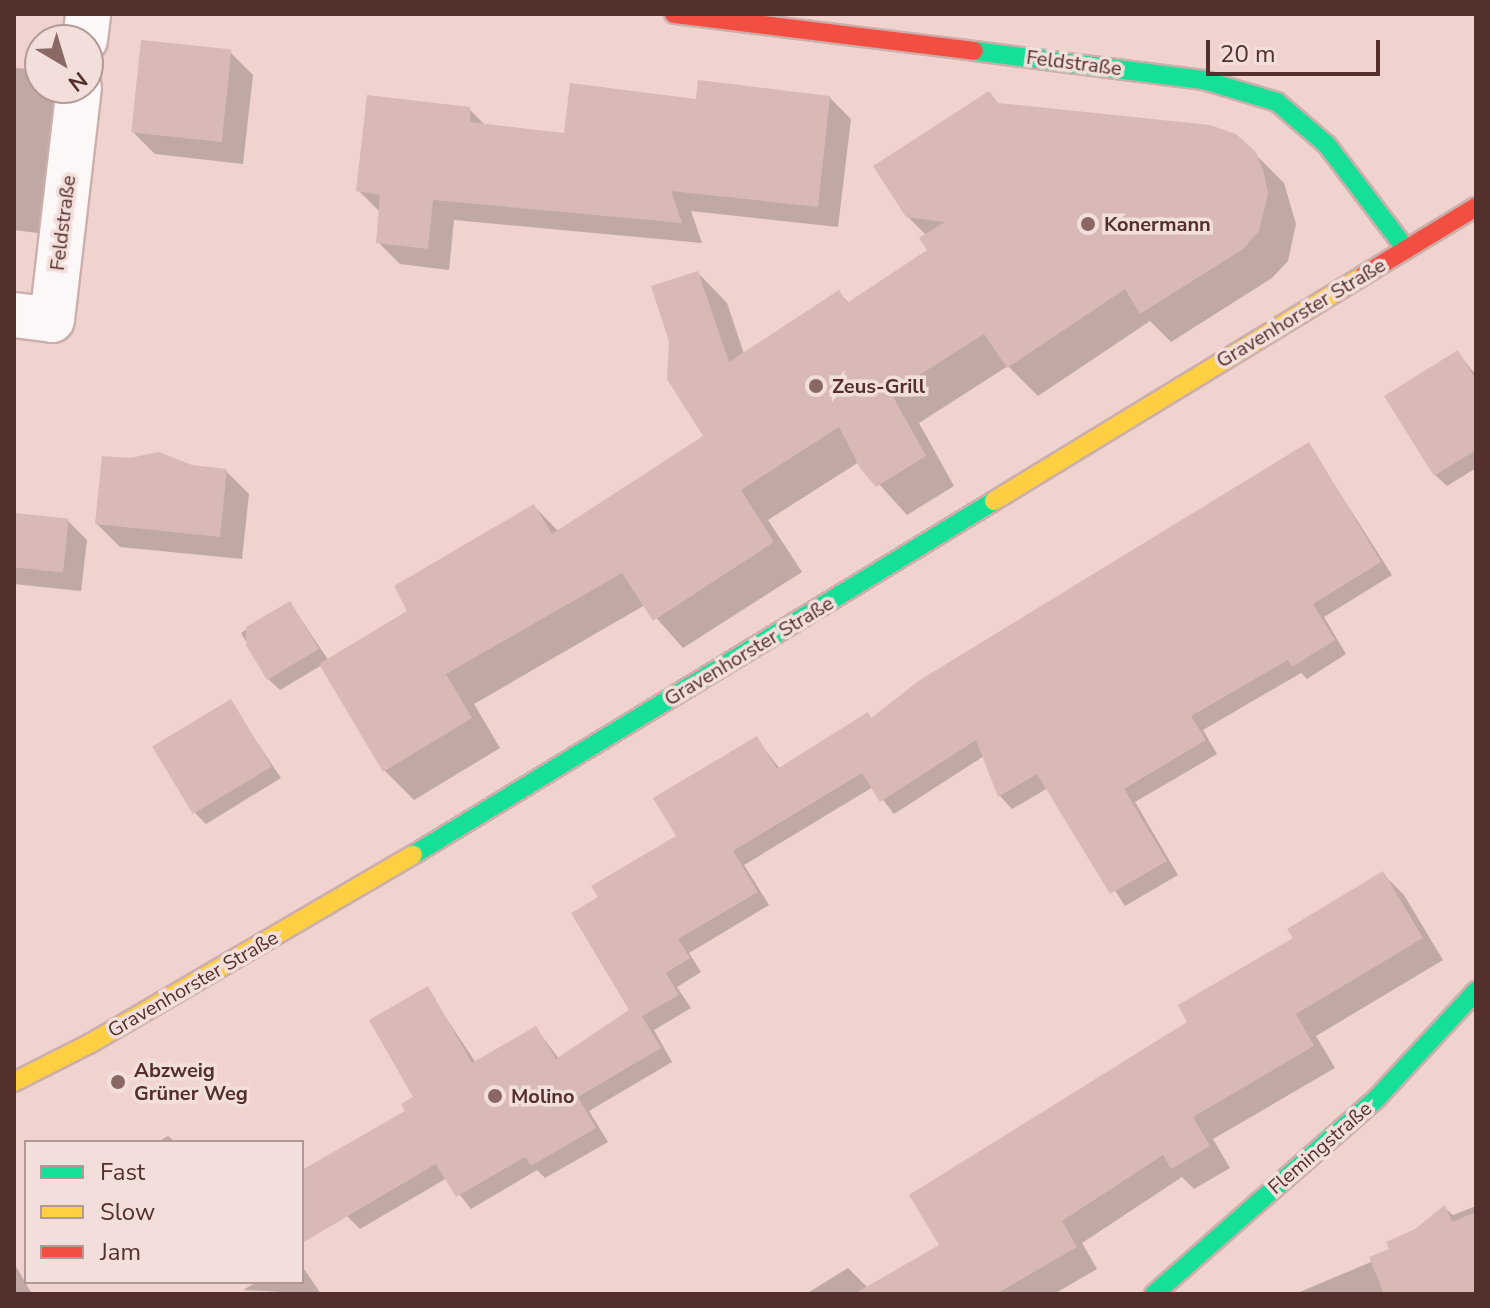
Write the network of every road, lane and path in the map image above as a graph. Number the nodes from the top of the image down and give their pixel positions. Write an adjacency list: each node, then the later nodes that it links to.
1 (674, 14): 4 (main road, Feldstraße)
2 (77, 104): 5 (street, Feldstraße)
3 (1476, 207): 4 (main road, Gravenhorster Straße)
4 (1406, 249): 7 (main road, Gravenhorster Straße)
5 (14, 315)
6 (1476, 991): 8 (main road, Flemingstraße)
7 (14, 1082)
8 (1154, 1294)

